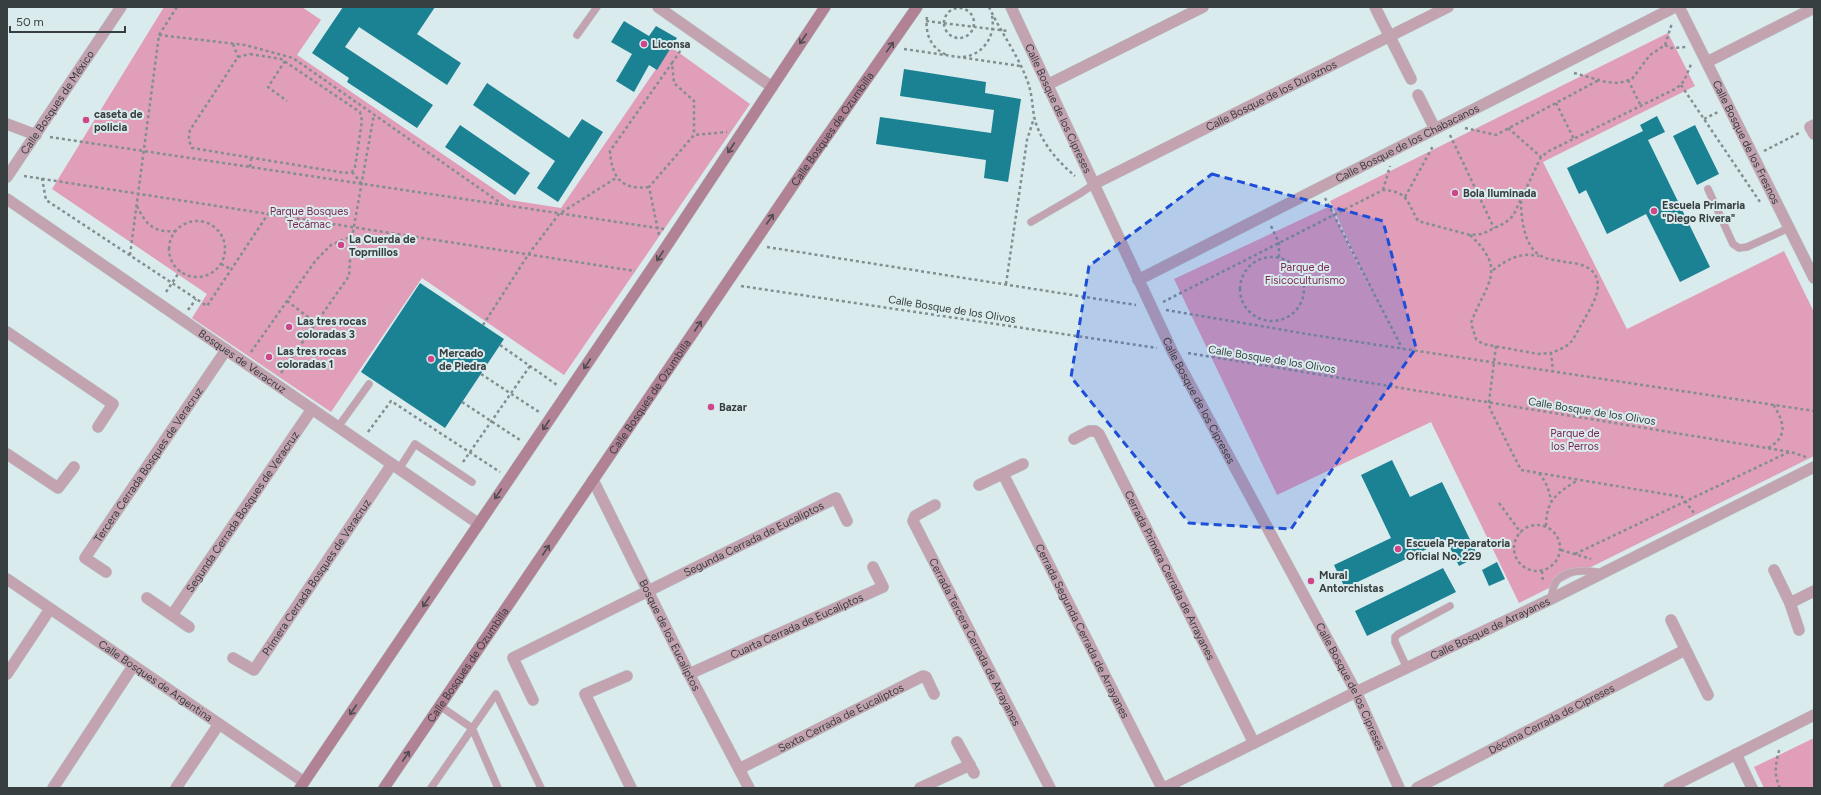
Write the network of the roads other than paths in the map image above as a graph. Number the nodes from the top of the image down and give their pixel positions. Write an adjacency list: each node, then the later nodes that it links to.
1 (121, 7): 22 (street, Calle Bosques de México)
2 (597, 7): 13 (lane)
3 (658, 7): 18 (street)
4 (825, 7): 18 (main road, one-way to 18)
5 (917, 7): 44 (main road, Calle Bosques de Ozumbilla, one-way to 5)
6 (1011, 7): 17 (street, Calle Bosque de los Cipreses)
7 (1375, 7): 14 (street)
8 (1448, 7): 14 (street, Calle Bosque de los Duraznos)
9 (1675, 7): 21 (street, Calle Bosque de los Chabacanos)
10 (1679, 7): 15 (street, Calle Bosque de los Fresnos)
11 (1198, 8): 17 (street)
12 (1814, 8): 15 (street)
13 (577, 35)
14 (1389, 36): 16 (street); 24 (street, Calle Bosque de los Duraznos)
15 (1707, 62): 28 (street, Calle Bosque de los Fresnos)
16 (1410, 79)
17 (1047, 85): 24 (street, Calle Bosque de los Cipreses)
18 (772, 87): 49 (main road, one-way to 49)
19 (1418, 95): 21 (street)
20 (7, 124): 22 (street)
21 (1440, 126): 30 (street, Calle Bosque de los Chabacanos)
22 (36, 135): 23 (street, Calle Bosques de México)
23 (8, 175)
24 (1094, 184): 27 (lane); 30 (street, Calle Bosque de los Cipreses)
25 (1708, 189): 28 (lane)
26 (7, 199): 32 (street, Bosques de Veracruz)
27 (1031, 222)
28 (1789, 228): 29 (street, Calle Bosque de los Fresnos)
29 (1814, 278)
30 (1138, 280): 71 (street, Calle Bosque de los Cipreses)
31 (7, 332): 35 (street)
32 (226, 350): 34 (street, Bosques de Veracruz); 52 (street, Tercera Cerrada Bosques de Veracruz)
33 (368, 384): 36 (lane)
34 (312, 409): 36 (street, Bosques de Veracruz); 60 (street, Segunda Cerrada Bosques de Veracruz)
35 (98, 427)
36 (338, 427): 41 (street, Bosques de Veracruz)
37 (1074, 440): 80 (street, Cerrada Primera Cerrada de Arrayanes)
38 (7, 454): 42 (street)
39 (1811, 462): 67 (street, Calle Bosque de Arrayanes)
40 (1023, 464): 43 (street)
41 (395, 466): 45 (lane); 49 (street, Bosques de Veracruz); 65 (street, Primera Cerrada Bosques de Veracruz)
42 (74, 467)
43 (1003, 474): 46 (street); 94 (street, Cerrada Segunda Cerrada de Arrayanes)
44 (593, 480): 55 (street, Bosque de los Eucaliptos); 75 (main road, Calle Bosques de Ozumbilla, one-way to 44)
45 (472, 482)
46 (979, 485)
47 (935, 505): 93 (street, Cerrada Tercera Cerrada de Arrayanes)
48 (848, 521): 55 (street, Segunda Cerrada de Eucaliptos)
49 (479, 524): 83 (main road, one-way to 83)
50 (873, 567): 69 (street, Cuarta Cerrada de Eucaliptos)
51 (1774, 570): 57 (street)
52 (106, 572)
53 (7, 579): 59 (street, Calle Bosques de Argentina)
54 (1814, 591): 57 (street)
55 (648, 592): 69 (street, Bosque de los Eucaliptos); 74 (street)
56 (147, 598): 60 (street)
57 (1790, 603): 63 (street)
58 (1450, 606): 67 (lane)
59 (50, 609): 66 (street, Calle Bosques de Argentina); 68 (street)
60 (172, 615): 62 (street)
61 (1671, 620): 64 (street)
62 (189, 626)
63 (1799, 630)
64 (1685, 650): 73 (street); 96 (street, Décima Cerrada de Cipreses)
65 (233, 658)
66 (134, 666): 77 (street, Calle Bosques de Argentina); 84 (street)
67 (1407, 668): 71 (street, Calle Bosque de Arrayanes)
68 (7, 674)
69 (689, 674): 82 (street, Bosque de los Eucaliptos)
70 (627, 676): 90 (street)
71 (1356, 692): 80 (street, Calle Bosque de Arrayanes); 95 (street, Calle Bosque de los Cipreses)
72 (934, 694): 82 (street, Sexta Cerrada de Eucaliptos)
73 (1708, 695)
74 (532, 700)
75 (440, 706): 78 (lane); 86 (main road, Calle Bosques de Ozumbilla, one-way to 75)
76 (1814, 715): 81 (street)
77 (219, 724): 83 (street, Calle Bosques de Argentina); 85 (street)
78 (472, 728): 87 (lane); 88 (lane); 89 (lane)
79 (957, 742): 92 (street)
80 (1254, 743): 94 (street, Calle Bosque de Arrayanes)
81 (1736, 754): 97 (street); 98 (street)
82 (739, 769): 91 (street, Bosque de los Eucaliptos)
83 (302, 785)
84 (53, 788)
85 (176, 788)
86 (384, 788)
87 (431, 788)
88 (498, 788)
89 (541, 788)
90 (631, 788)
91 (749, 788)
92 (920, 788)
93 (1050, 788)
94 (1163, 788)
95 (1399, 788)
96 (1417, 788)
97 (1669, 788)
98 (1752, 788)

